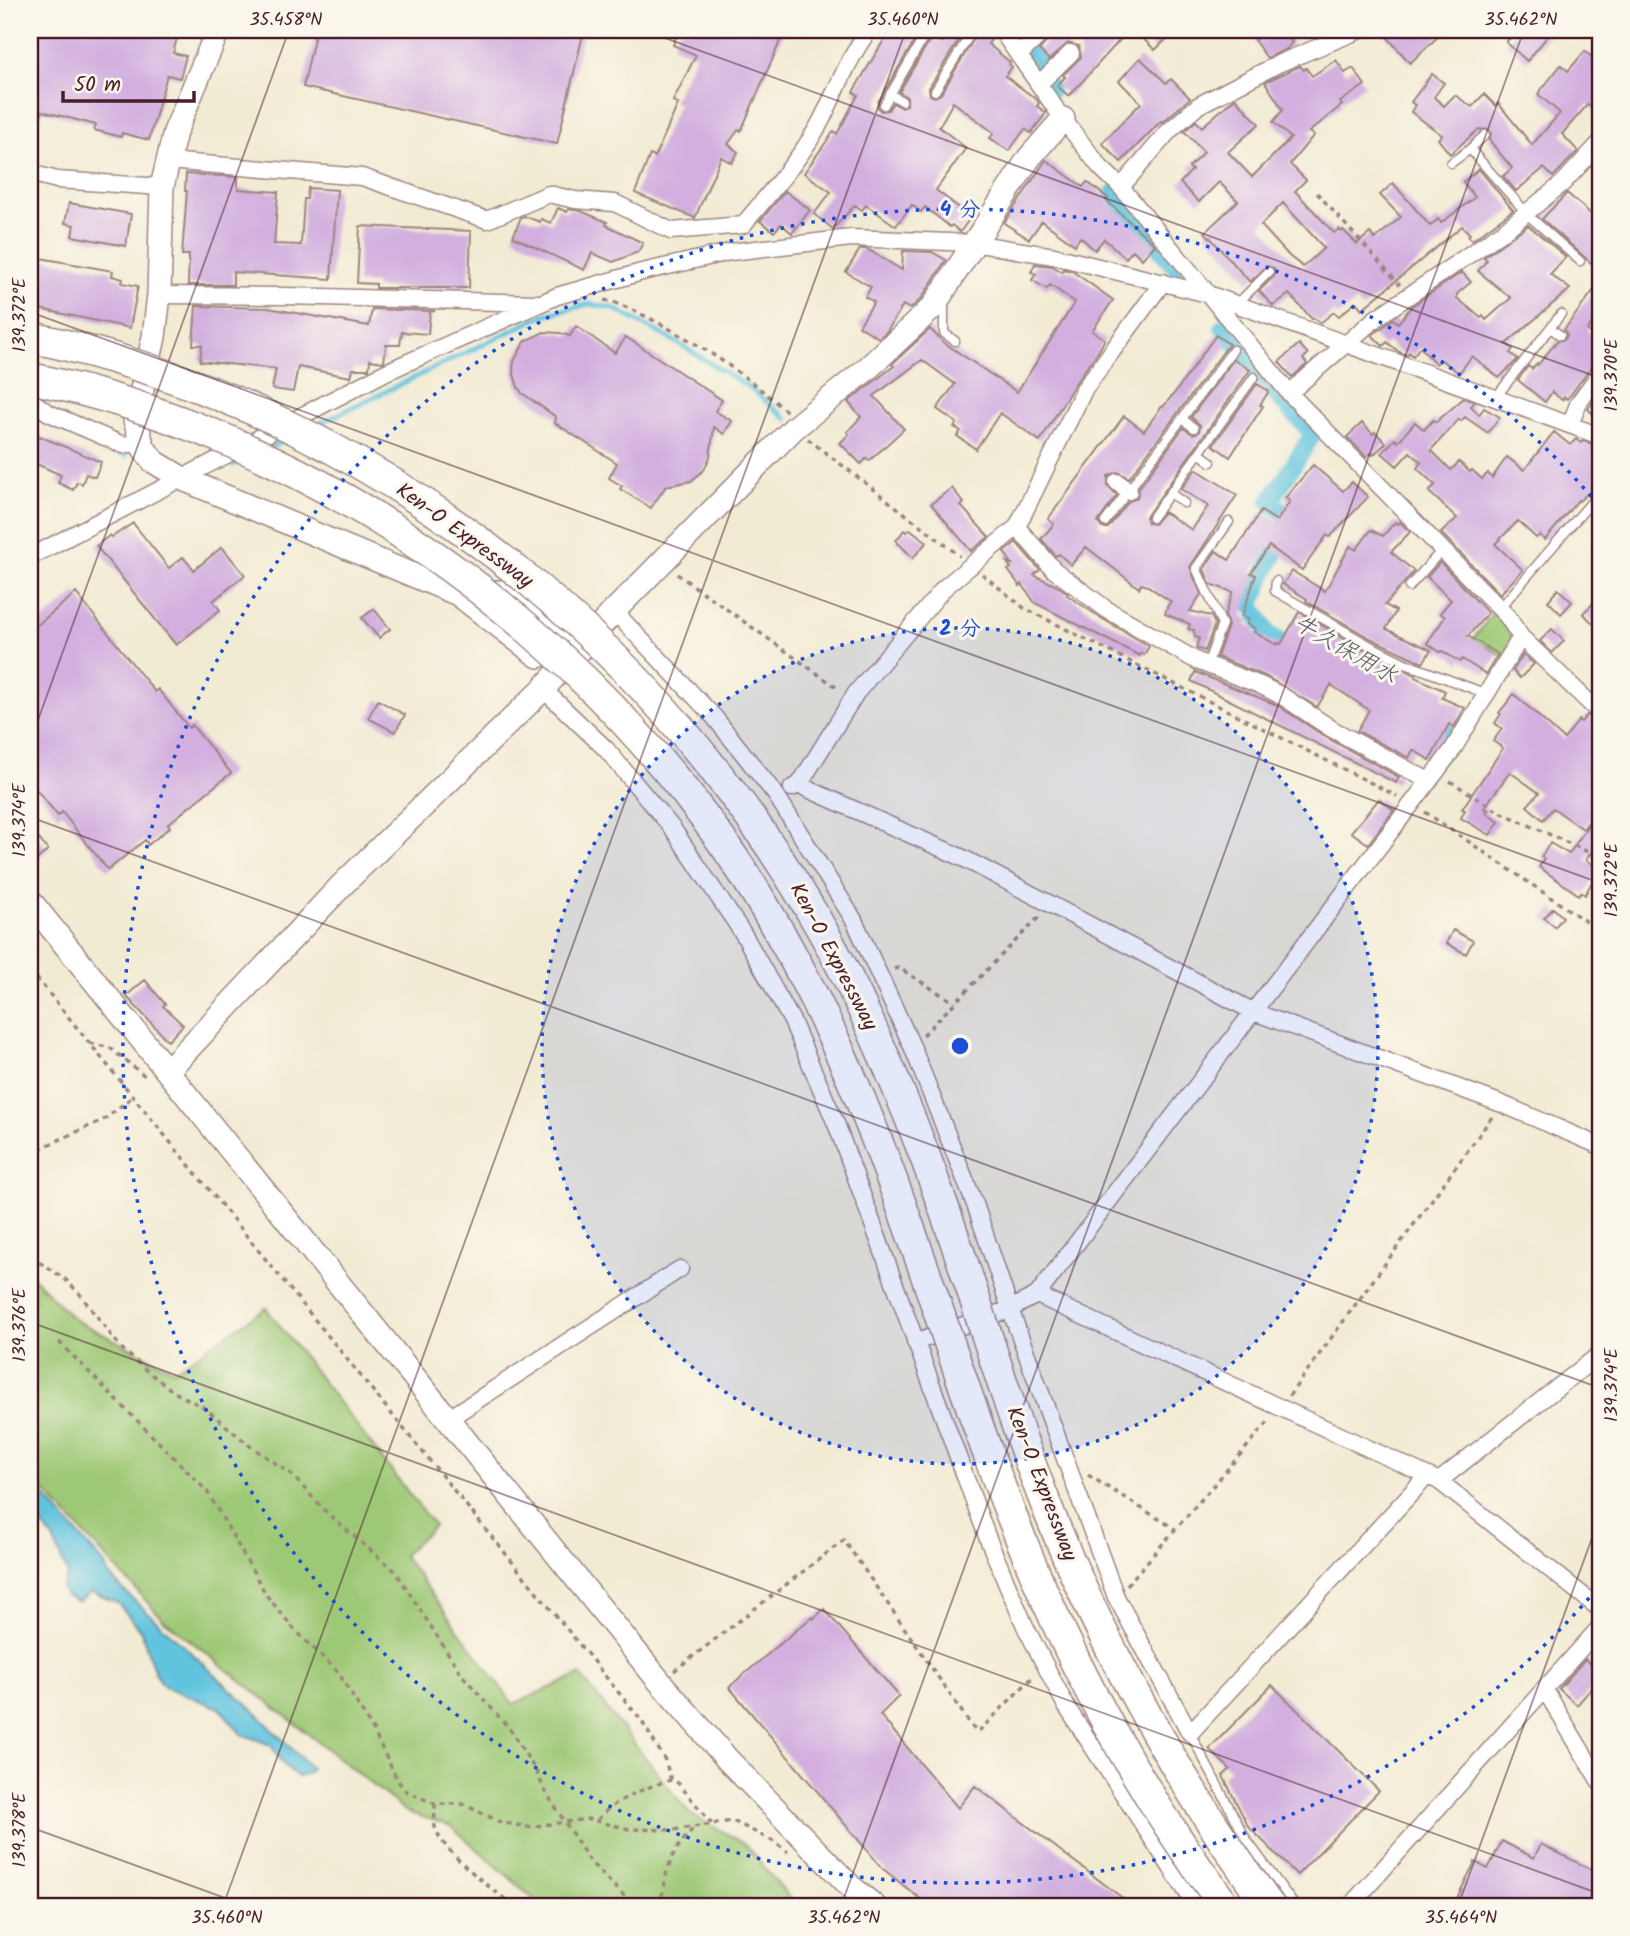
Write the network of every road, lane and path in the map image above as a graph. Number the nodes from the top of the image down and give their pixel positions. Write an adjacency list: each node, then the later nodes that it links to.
1 (218, 30): 20 (street)
2 (869, 30): 20 (street)
3 (928, 30): 8 (lane); 13 (lane)
4 (973, 30): 12 (lane)
5 (1001, 30): 9 (street)
6 (1045, 30): 9 (street)
7 (1359, 30): 24 (street)
8 (941, 36)
9 (1024, 50): 11 (street)
10 (1071, 52): 11 (street)
11 (1044, 79): 16 (street)
12 (934, 91)
13 (890, 94): 14 (lane); 15 (lane)
14 (902, 101)
15 (884, 105)
16 (1063, 119): 24 (street); 27 (street)
17 (1485, 135): 19 (lane)
18 (1600, 143): 26 (street)
19 (1470, 149): 21 (lane); 26 (lane)
20 (168, 161): 23 (street)
21 (1451, 163)
22 (30, 173): 23 (street)
23 (162, 187): 33 (street)
24 (1121, 187): 32 (street)
25 (1317, 193): 34 (path)
26 (1526, 213): 28 (lane); 34 (street)
27 (973, 243): 30 (street); 31 (street); 35 (street)
28 (1580, 261)
29 (1269, 272): 36 (lane)
30 (1163, 282): 32 (street); 64 (street)
31 (943, 290): 41 (lane); 69 (street)
32 (1208, 294): 36 (street); 42 (street)
33 (159, 295): 35 (street); 54 (street)
34 (1410, 295): 43 (street)
35 (543, 303): 57 (street)
36 (1237, 304): 43 (street)
37 (1561, 314): 38 (lane)
38 (1550, 328): 39 (lane); 48 (lane)
39 (1560, 335)
40 (30, 337): 135 (highway, Ken-O Expressway, bridge)
41 (955, 341)
42 (1239, 343): 44 (street); 50 (lane)
43 (1345, 344): 47 (street); 48 (street)
44 (1260, 369): 47 (street); 55 (lane)
45 (1600, 374): 51 (street)
46 (30, 378): 134 (highway, Ken-O Expressway, bridge)
47 (1289, 393): 67 (street)
48 (1496, 397): 51 (street)
49 (30, 400): 54 (street)
50 (1182, 419): 52 (lane); 62 (lane)
51 (1570, 425): 53 (street)
52 (1194, 428)
53 (1600, 436)
54 (142, 442): 57 (street)
55 (1199, 453): 56 (lane); 59 (lane)
56 (1211, 462)
57 (183, 479): 68 (street); 72 (street)
58 (1600, 492): 75 (lane)
59 (1170, 493): 60 (lane); 61 (lane)
60 (1184, 503)
61 (1152, 518)
62 (1105, 522)
63 (1229, 522): 65 (lane)
64 (1017, 527): 79 (street); 83 (street)
65 (1219, 537): 66 (lane); 74 (lane)
66 (1227, 543)
67 (1442, 550): 71 (lane); 75 (street)
68 (30, 557)
69 (661, 563): 76 (street); 83 (path)
70 (1276, 581): 82 (lane)
71 (1409, 587)
72 (458, 594): 78 (street); 80 (street)
73 (1221, 596): 74 (lane)
74 (1210, 600): 79 (lane)
75 (1500, 608): 77 (street)
76 (614, 611): 78 (street); 87 (street)
77 (1521, 636): 82 (street); 84 (street)
78 (580, 650): 80 (street)
79 (1208, 665): 85 (street)
80 (558, 671): 81 (street)
81 (543, 689): 97 (street); 107 (street)
82 (1487, 694): 85 (street)
83 (852, 698): 86 (street)
84 (1600, 713)
85 (1433, 777): 88 (path); 94 (street)
86 (799, 785): 87 (street); 90 (street)
87 (776, 795): 92 (street)
88 (1600, 861)
89 (30, 901): 97 (street)
90 (1052, 905): 93 (path); 94 (street)
91 (30, 970): 95 (path)
92 (878, 972): 93 (path); 96 (street)
93 (955, 1003): 96 (path)
94 (1254, 1013): 99 (street); 104 (street)
95 (87, 1042): 97 (path); 98 (path)
96 (912, 1046): 105 (street)
97 (159, 1074): 110 (street)
98 (132, 1097): 101 (path); 121 (path)
99 (1502, 1104): 100 (street); 109 (path)
100 (1600, 1146)
101 (30, 1153)
102 (30, 1258): 125 (path)
103 (681, 1269): 110 (street)
104 (1037, 1295): 105 (street); 109 (street)
105 (1010, 1309): 107 (street); 111 (street)
106 (59, 1342): 123 (path)
107 (915, 1342): 117 (street)
108 (1600, 1354): 112 (street)
109 (1280, 1409): 112 (street); 113 (path)
110 (448, 1419): 118 (street)
111 (1069, 1472): 113 (path); 114 (street)
112 (1433, 1478): 115 (street); 120 (street)
113 (1175, 1529): 114 (path)
114 (1116, 1597): 120 (street)
115 (1600, 1609)
116 (1600, 1627): 119 (street)
117 (1045, 1666): 118 (path); 133 (street)
118 (660, 1682): 128 (street)
119 (1545, 1690): 122 (street); 137 (street)
120 (1190, 1733): 136 (lane)
121 (671, 1780): 124 (path); 126 (path)
122 (1600, 1782)
123 (435, 1804): 125 (path); 129 (path)
124 (598, 1820): 125 (path); 127 (path)
125 (565, 1823): 130 (path)
126 (712, 1824): 127 (path); 128 (path)
127 (694, 1827): 131 (path)
128 (810, 1845): 132 (street)
129 (513, 1906)
130 (634, 1906)
131 (660, 1906)
132 (874, 1906)
133 (1196, 1906)
134 (1224, 1906)
135 (1269, 1906)
136 (1295, 1906)
137 (1350, 1906)

